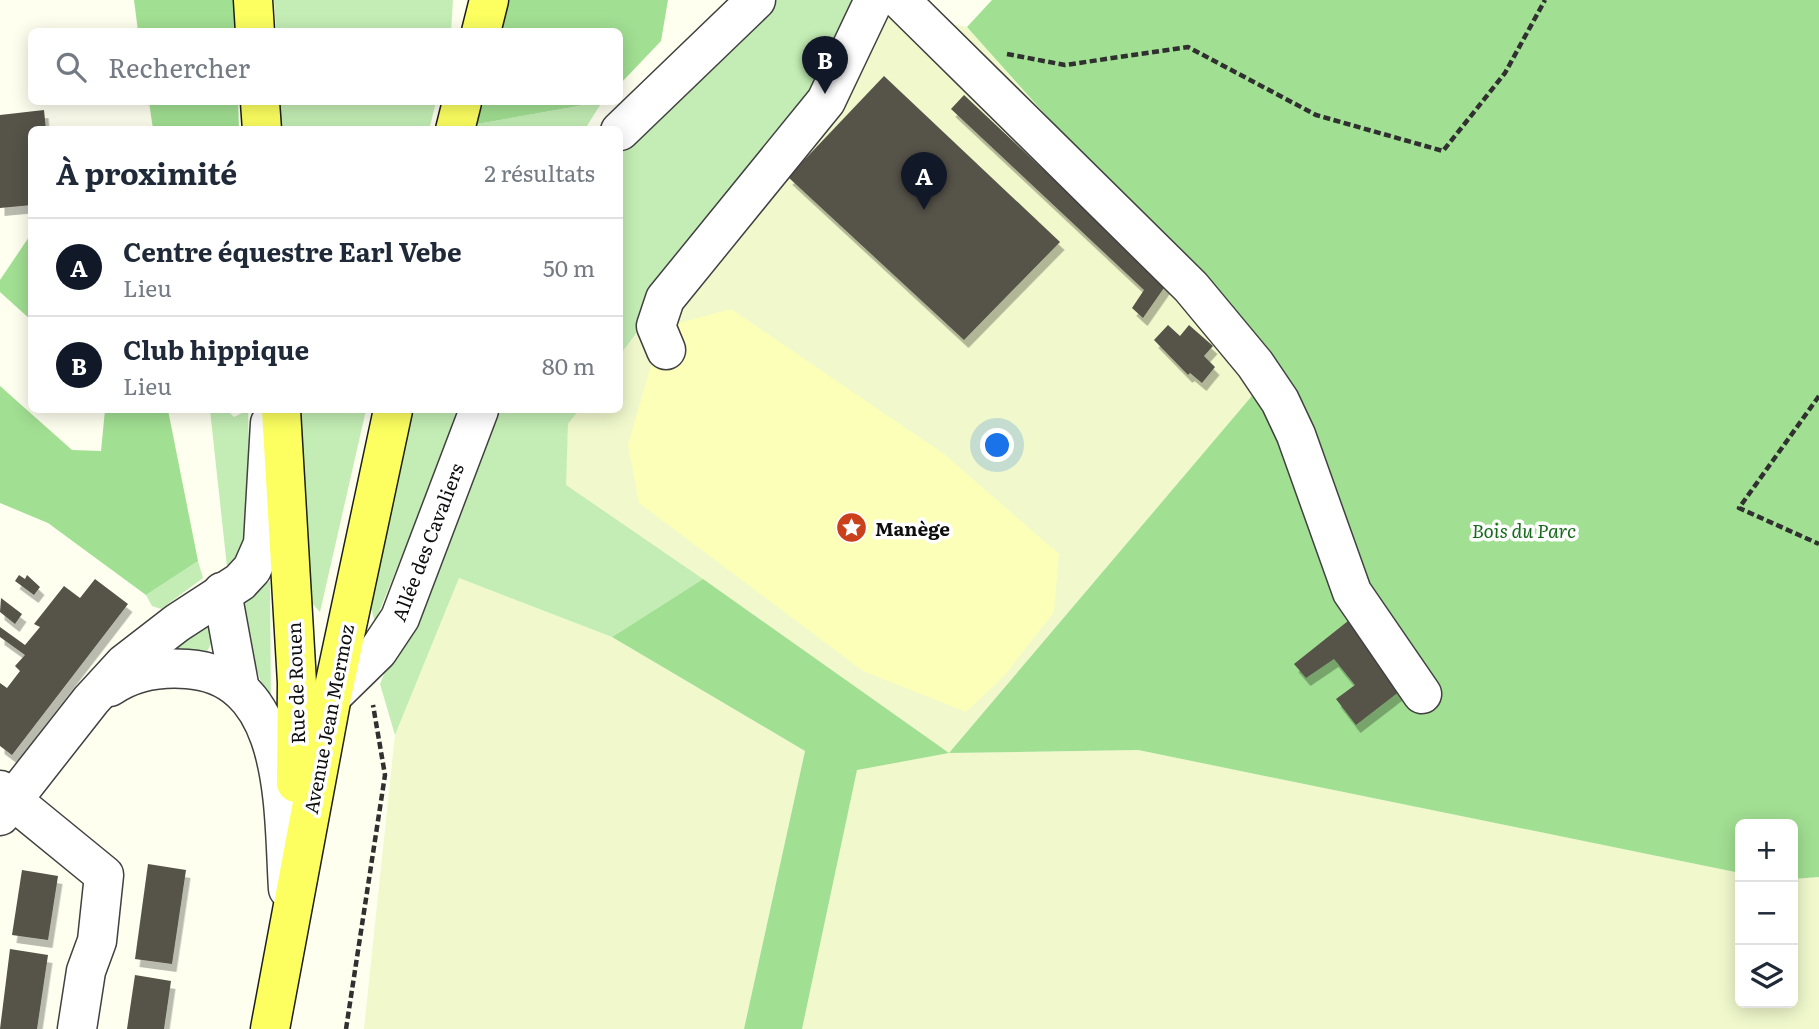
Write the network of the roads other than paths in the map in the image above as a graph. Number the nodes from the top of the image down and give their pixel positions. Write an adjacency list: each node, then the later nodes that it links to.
1 (253, 0): 7 (main road)
2 (467, 0): 8 (main road)
3 (489, 0): 9 (main road)
4 (757, 0): 16 (street)
5 (874, 0): 17 (street)
6 (900, 0): 24 (street)
7 (256, 28)
8 (464, 28)
9 (482, 28)
10 (260, 105): 13 (main road)
11 (454, 105): 14 (main road)
12 (461, 105): 15 (main road)
13 (262, 126)
14 (454, 126)
15 (455, 126)
16 (623, 128)
17 (666, 350)
18 (272, 413): 22 (street)
19 (281, 413): 28 (main road, Rue de Rouen)
20 (392, 413): 25 (main road, Avenue Jean Mermoz)
21 (478, 413): 25 (street, Allée des Cavaliers)
22 (222, 592): 23 (street); 26 (street)
23 (240, 690): 26 (street); 28 (street)
24 (1422, 694)
25 (332, 696): 29 (main road, Avenue Jean Mermoz)
26 (91, 700): 27 (street)
27 (4, 802): 30 (street)
28 (288, 889): 29 (main road, Rue de Rouen)
29 (282, 956): 31 (main road, Avenue Jean Mermoz)
30 (77, 1029)
31 (270, 1029)

